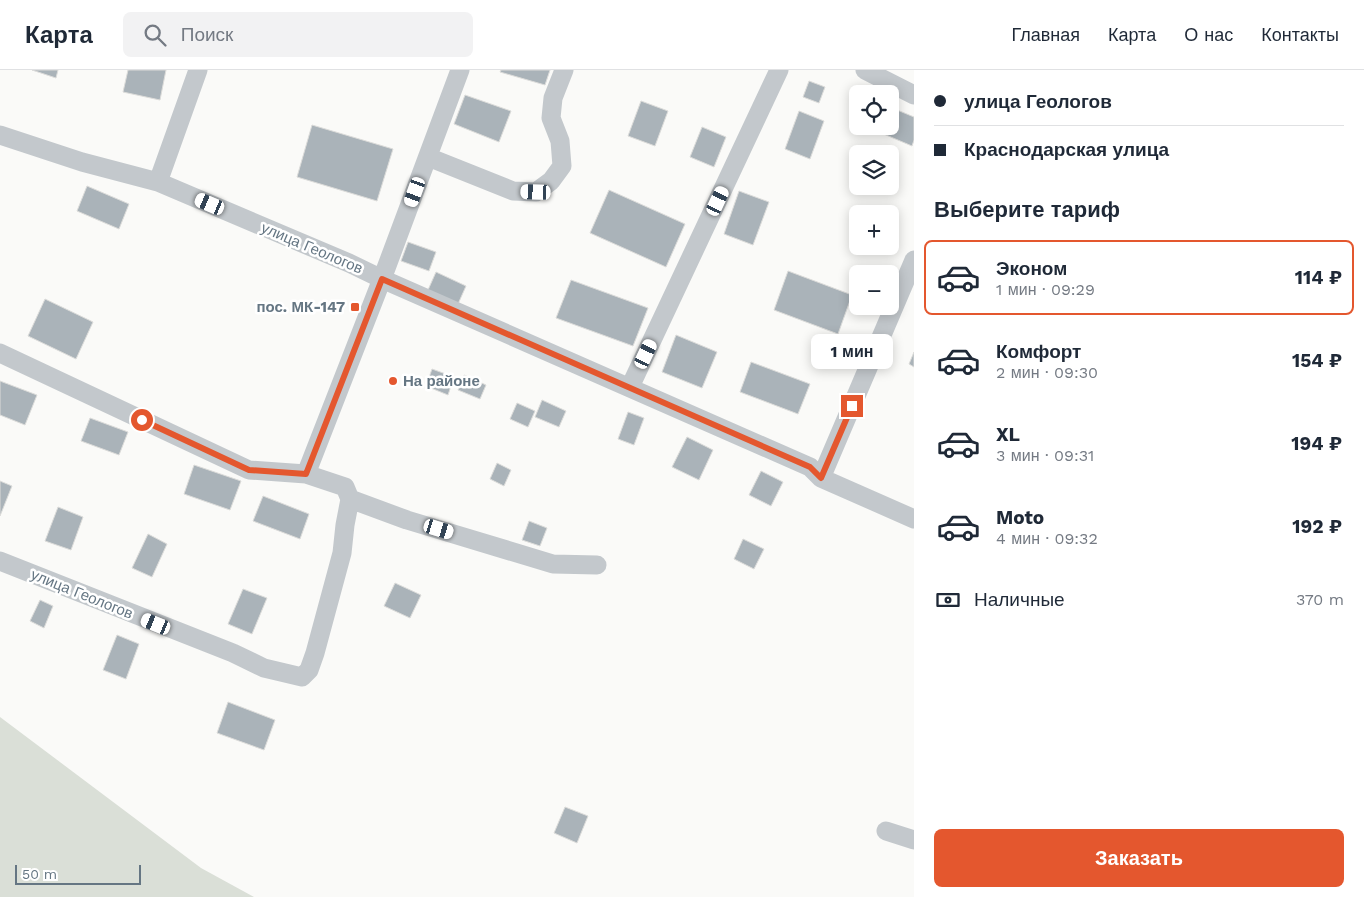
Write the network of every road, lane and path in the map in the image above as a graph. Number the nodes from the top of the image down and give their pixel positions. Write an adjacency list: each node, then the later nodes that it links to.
1 (198, 70): 9 (street)
2 (460, 70): 8 (street)
3 (564, 70): 8 (street)
4 (779, 70): 13 (street)
5 (864, 70): 6 (street)
6 (914, 95)
7 (0, 136): 9 (street, улица Геологов)
8 (428, 157): 11 (street)
9 (158, 182): 11 (street, улица Геологов)
10 (914, 260): 15 (street)
11 (382, 279): 13 (street, улица Геологов); 14 (street)
12 (0, 353): 14 (street)
13 (630, 387): 15 (street, улица Геологов)
14 (306, 474): 16 (street)
15 (821, 478): 17 (street, улица Геологов)
16 (350, 499): 18 (street, улица Геологов); 19 (street)
17 (914, 519)
18 (0, 561)
19 (597, 565)
20 (886, 831): 21 (street)
21 (914, 840)

